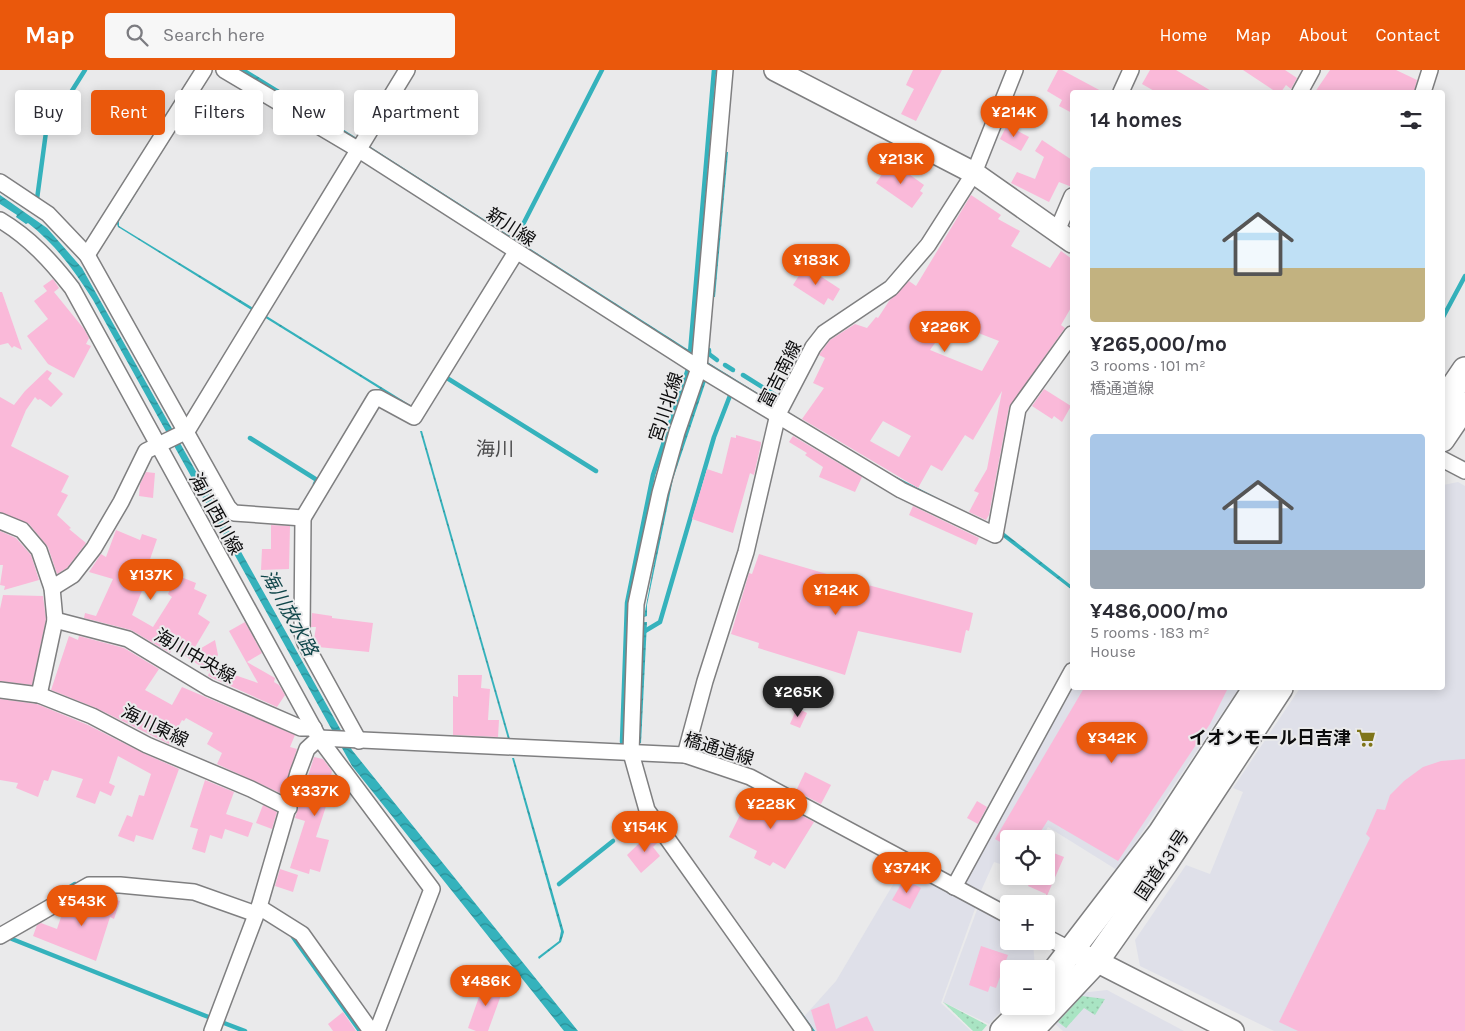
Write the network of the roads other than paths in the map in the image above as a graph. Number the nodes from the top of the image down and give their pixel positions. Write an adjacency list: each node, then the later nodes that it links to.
1 (204, 70): 20 (street)
2 (224, 70): 13 (street, 新川線)
3 (406, 70): 13 (street)
4 (725, 70): 22 (street, 宮川北線)
5 (775, 70): 14 (main road)
6 (1015, 70): 14 (street, 富吉南線)
7 (1131, 70): 10 (street)
8 (1312, 70): 11 (street)
9 (1430, 70): 12 (street)
10 (1122, 90)
11 (1301, 90)
12 (1424, 90)
13 (359, 150): 19 (street, 新川線); 27 (street)
14 (974, 173): 18 (main road); 26 (street, 富吉南線)
15 (0, 182): 20 (street)
16 (1070, 206): 18 (street)
17 (0, 220): 29 (street, 海川西川線)
18 (1064, 236)
19 (516, 252): 22 (street, 新川線); 32 (street)
20 (87, 255): 27 (street)
21 (1070, 337): 26 (street, 新川線)
22 (699, 368): 26 (street, 新川線); 43 (street, 宮川北線)
23 (1465, 370): 24 (highway)
24 (1445, 400)
25 (1465, 405): 28 (highway)
26 (778, 414): 44 (street, 富吉南線)
27 (184, 432): 29 (street); 32 (street)
28 (1445, 435)
29 (159, 445): 34 (street); 41 (street, 海川西川線)
30 (1445, 461): 31 (street)
31 (1465, 471)
32 (303, 518): 42 (street)
33 (0, 521): 34 (street)
34 (52, 588): 35 (street)
35 (55, 620): 40 (street); 41 (street, 海川中央線)
36 (1070, 675): 46 (street)
37 (0, 690): 40 (street, 海川東線)
38 (1255, 690): 51 (highway, 国道431号)
39 (1279, 690): 52 (highway, 国道431号)
40 (39, 695): 45 (street, 海川東線)
41 (321, 735): 42 (street, 海川中央線); 45 (street); 57 (street, 海川西川線)
42 (357, 741): 43 (street, 橋通道線)
43 (631, 753): 44 (street, 橋通道線); 58 (street, 宮川北線)
44 (685, 755): 46 (street, 橋通道線)
45 (289, 808): 47 (street)
46 (954, 887): 48 (street, 橋通道線)
47 (257, 910): 49 (street); 55 (street); 56 (street)
48 (1000, 911)
49 (0, 936)
50 (1055, 942): 51 (street)
51 (1073, 951): 52 (main road); 53 (highway, 国道431号)
52 (1096, 960): 60 (highway, 国道431号); 61 (main road)
53 (1055, 972)
54 (1019, 1015): 59 (highway)
55 (212, 1031)
56 (371, 1031)
57 (377, 1031)
58 (804, 1031)
59 (1003, 1031)
60 (1030, 1031)
61 (1233, 1031)

